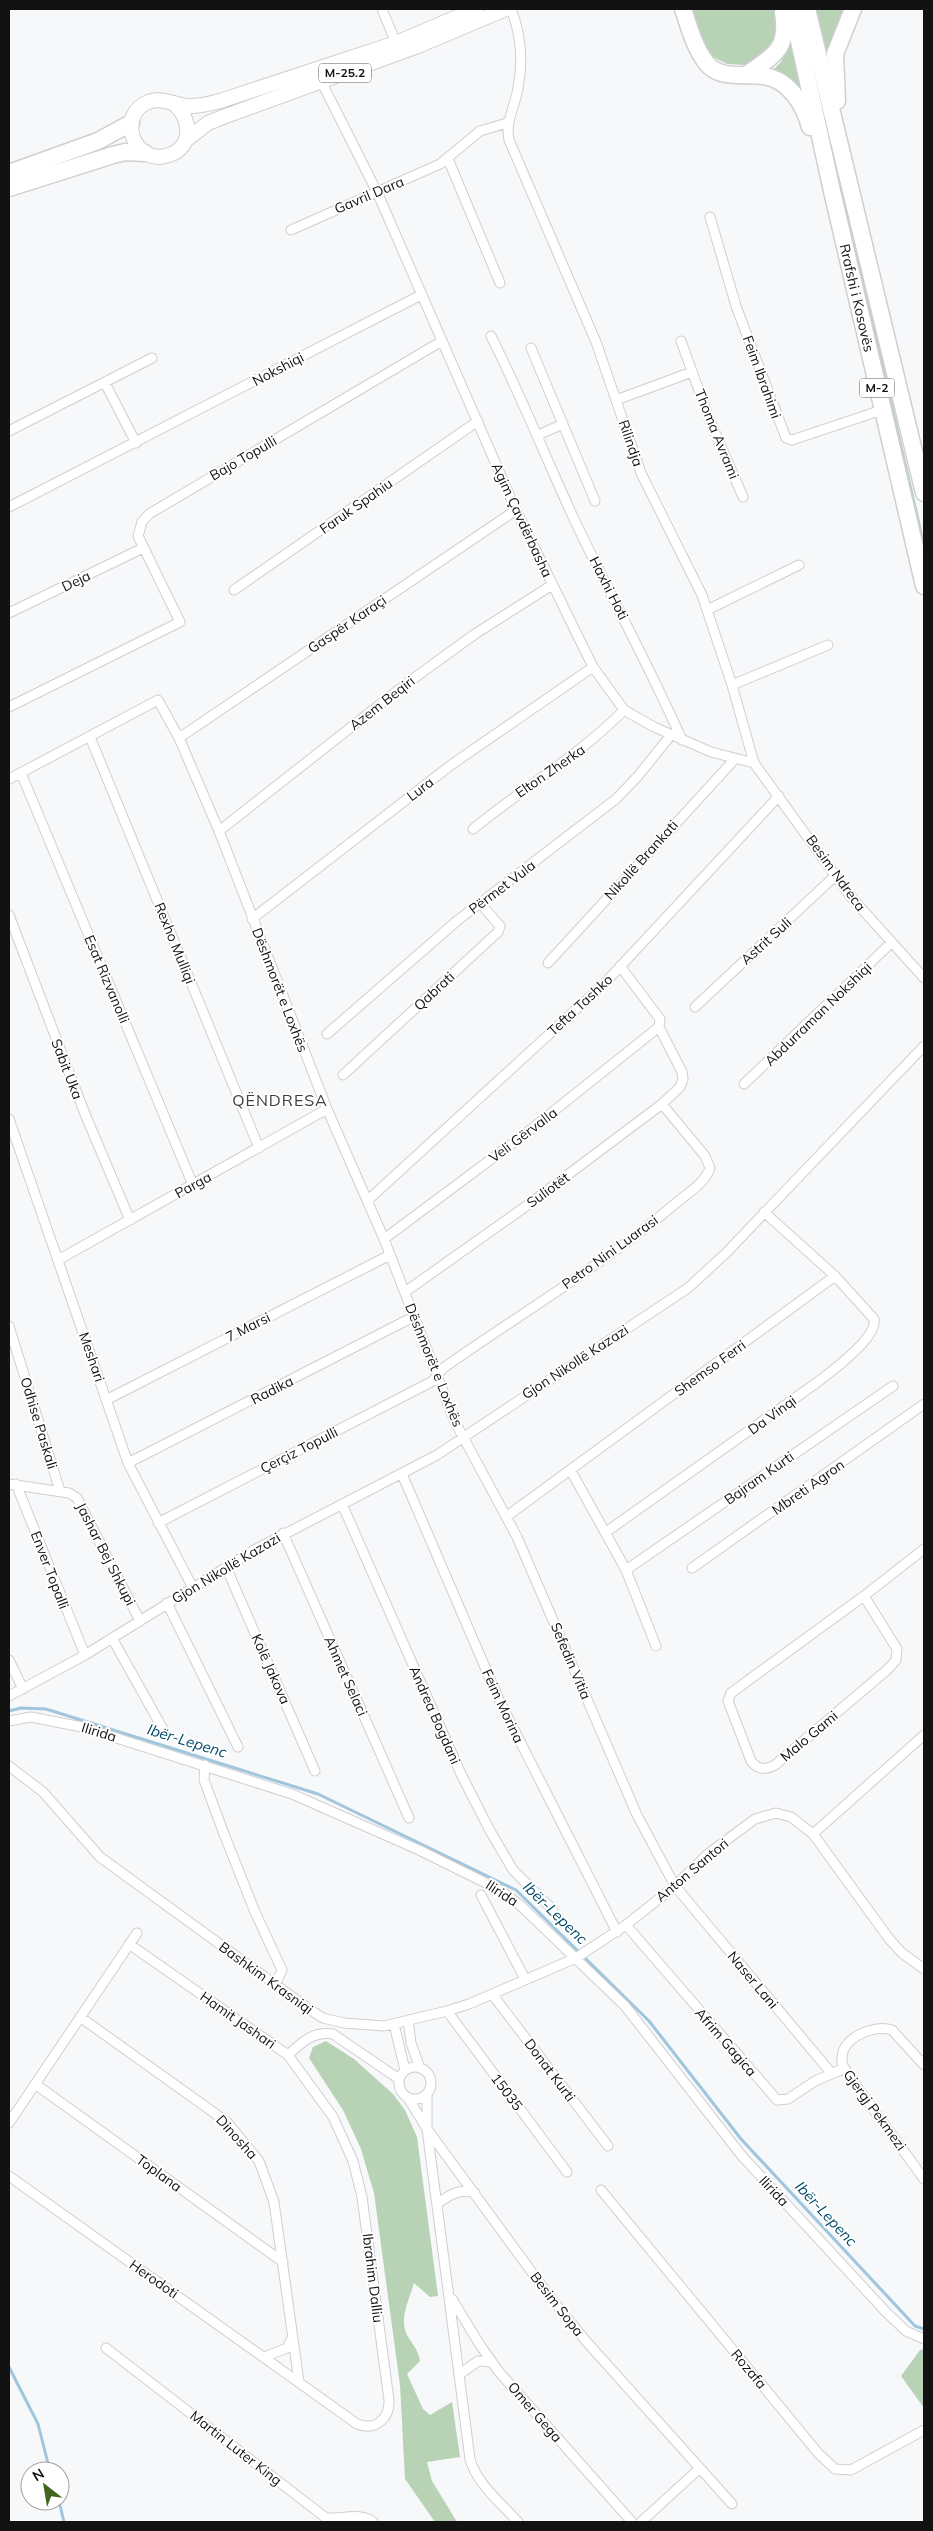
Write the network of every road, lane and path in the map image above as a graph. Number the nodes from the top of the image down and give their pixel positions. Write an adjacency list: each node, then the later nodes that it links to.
1 (382, 9): 11 (street)
2 (476, 9): 10 (main road, M-25.2)
3 (506, 9): 13 (main road, M-25.2)
4 (511, 9): 16 (street)
5 (683, 9): 12 (highway)
6 (783, 9): 12 (highway)
7 (792, 9): 22 (highway, Rrafshi i Kosovës / M-2)
8 (807, 9): 24 (highway, Rrafshi i Kosovës / M-2)
9 (853, 9): 24 (highway)
10 (460, 12): 11 (main road, M-25.2)
11 (396, 42): 14 (main road, M-25.2)
12 (746, 75): 22 (highway)
13 (321, 81): 17 (main road, M-25.2); 23 (street, Agim Çavdërbasha)
14 (174, 104): 15 (main road, M-25.2); 17 (main road)
15 (131, 123): 18 (main road); 20 (highway)
16 (507, 124): 19 (street, Gavril Dara); 36 (street, Rilindja)
17 (186, 140): 18 (main road, M-25.2)
18 (145, 153): 21 (highway)
19 (448, 160): 23 (street, Gavril Dara); 27 (street)
20 (9, 173)
21 (9, 188)
22 (832, 190): 37 (highway, Rrafshi i Kosovës / M-2)
23 (377, 192): 26 (street, Gavril Dara); 28 (street, Agim Çavdërbasha)
24 (852, 194): 43 (highway, Rrafshi i Kosovës / M-2)
25 (710, 217): 37 (street, Feim Ibrahimi)
26 (291, 230)
27 (500, 283)
28 (421, 295): 30 (street, Agim Çavdërbasha); 42 (street, Nokshiqi)
29 (492, 336): 41 (street, Haxhi Hoti)
30 (442, 341): 38 (street, Agim Çavdërbasha); 48 (street, Bajo Topulli)
31 (681, 341): 34 (street, Thoma Avrami)
32 (531, 348): 39 (street)
33 (152, 358): 35 (street)
34 (692, 372): 36 (street, Thoma Avrami); 44 (street, Thoma Avrami)
35 (105, 383): 40 (street); 42 (street)
36 (616, 400): 53 (street, Rilindja)
37 (882, 410): 51 (highway, Rrafshi i Kosovës / M-2)
38 (478, 421): 47 (street, Agim Çavdërbasha); 52 (street, Faruk Spahiu)
39 (563, 424): 41 (street); 45 (street)
40 (9, 432)
41 (538, 435): 63 (street, Haxhi Hoti)
42 (136, 444): 46 (street, Nokshiqi)
43 (924, 493)
44 (743, 497)
45 (595, 500)
46 (9, 507)
47 (516, 510): 50 (street, Agim Çavdërbasha); 62 (street, Gaspër Karaçi)
48 (143, 548): 54 (street, Deja); 58 (street, Bajo Topulli)
49 (799, 565): 53 (street)
50 (552, 585): 56 (street, Agim Çavdërbasha); 70 (street, Azem Beqiri)
51 (924, 586)
52 (234, 590)
53 (707, 610): 57 (street, Rilindja)
54 (9, 613)
55 (828, 645): 57 (street)
56 (593, 667): 59 (street, Agim Çavdërbasha); 74 (street, Lura)
57 (732, 685): 65 (street, Rilindja)
58 (9, 707)
59 (624, 710): 60 (street, Agim Çavdërbasha); 69 (street, Elton Zherka)
60 (671, 735): 63 (street, Agim Çavdërbasha); 72 (street, Përmet Vula)
61 (90, 738): 62 (street, Dëshmorët e Loxhës); 66 (street, Dëshmorët e Loxhës); 88 (street, Rexho Mulliqi)
62 (179, 738): 70 (street, Dëshmorët e Loxhës)
63 (682, 740): 64 (street, Agim Çavdërbasha)
64 (735, 759): 65 (street, Agim Çavdërbasha); 76 (street, Nikollë Brankati)
65 (754, 763): 68 (street, Besim Ndreca)
66 (21, 773): 67 (street, Dëshmorët e Loxhës); 89 (street, Esat Rizvanolli)
67 (9, 779)
68 (778, 796): 71 (street, Besim Ndreca); 77 (street, Tefta Tashko)
69 (472, 829)
70 (219, 831): 74 (street, Dëshmorët e Loxhës)
71 (836, 875): 75 (street, Besim Ndreca); 79 (street, Astrit Suli)
72 (480, 903): 81 (street, Përmet Vula); 83 (street, Qabrati)
73 (9, 915): 92 (street, Sabit Uka)
74 (252, 918): 86 (street, Dëshmorët e Loxhës)
75 (891, 943): 78 (street, Besim Ndreca); 84 (street, Abdurraman Nokshiqi)
76 (548, 963)
77 (620, 966): 80 (street); 90 (street, Tefta Tashko)
78 (924, 978)
79 (695, 1007)
80 (659, 1027): 85 (street, Suliotët); 93 (street, Veli Gërvalla)
81 (328, 1034)
82 (924, 1046): 91 (street, Gjon Nikollë Kazazi)
83 (343, 1074)
84 (744, 1084)
85 (662, 1104): 97 (street, Suliotët); 100 (street, Petro Nini Luarasi)
86 (327, 1109): 88 (street, Parga); 90 (street, Dëshmorët e Loxhës)
87 (9, 1119): 95 (street, Meshari)
88 (259, 1148): 89 (street, Parga)
89 (193, 1185): 92 (street, Parga)
90 (368, 1200): 93 (street, Dëshmorët e Loxhës)
91 (764, 1212): 96 (street); 104 (street, Gjon Nikollë Kazazi)
92 (130, 1220): 95 (street, Parga)
93 (384, 1239): 94 (street, Dëshmorët e Loxhës)
94 (390, 1255): 97 (street, Dëshmorët e Loxhës); 102 (street, 7 Marsi)
95 (58, 1260): 102 (street, Meshari)
96 (835, 1276): 106 (street, Shemso Ferri); 113 (street, Da Vinqi)
97 (405, 1292): 98 (street, Dëshmorët e Loxhës)
98 (415, 1316): 100 (street, Dëshmorët e Loxhës); 105 (street, Radika)
99 (9, 1326): 109 (street, Odhise Paskali)
100 (438, 1375): 104 (street, Dëshmorët e Loxhës); 112 (street, Çerçiz Topulli)
101 (893, 1386): 118 (street, Bajram Kurti)
102 (106, 1400): 105 (street, Meshari)
103 (924, 1404): 117 (street, Mbreti Agron)
104 (464, 1438): 107 (street, Gjon Nikollë Kazazi); 111 (street, Sefedin Vitia)
105 (128, 1463): 112 (street, Meshari)
106 (571, 1471): 111 (street, Shemso Ferri); 113 (street)
107 (402, 1474): 110 (street, Gjon Nikollë Kazazi); 142 (street, Feim Morina)
108 (12, 1484): 109 (street, Jashar Bej Shkupi); 125 (street, Enver Topalli)
109 (60, 1491): 122 (street, Jashar Bej Shkupi)
110 (342, 1504): 114 (street, Gjon Nikollë Kazazi); 140 (street, Andrea Bogdani)
111 (507, 1516): 138 (street, Sefedin Vitia)
112 (158, 1523): 119 (street, Meshari)
113 (606, 1532): 118 (street)
114 (283, 1534): 116 (street, Gjon Nikollë Kazazi); 136 (street, Ahmet Selaci)
115 (924, 1549): 120 (street, Malo Gami)
116 (226, 1567): 119 (street, Gjon Nikollë Kazazi); 135 (street, Kolë Jakova)
117 (692, 1568)
118 (626, 1570): 124 (street)
119 (193, 1588): 121 (street, Gjon Nikollë Kazazi)
120 (864, 1596): 120 (street, Malo Gami)
121 (168, 1604): 122 (street, Gjon Nikollë Kazazi); 132 (street, Gjon Nikollë Kazazi)
122 (140, 1621): 123 (street, Gjon Nikollë Kazazi)
123 (112, 1638): 125 (street, Gjon Nikollë Kazazi); 130 (street)
124 (656, 1646)
125 (85, 1655): 127 (street, Gjon Nikollë Kazazi)
126 (9, 1660): 127 (street)
127 (22, 1689): 128 (street, Gjon Nikollë Kazazi)
128 (9, 1696)
129 (9, 1721): 133 (street, Ilirida)
130 (164, 1731)
131 (924, 1735): 137 (street)
132 (238, 1747)
133 (205, 1765): 145 (street, Ilirida); 148 (street)
134 (9, 1766): 148 (street, Bashkim Krasniqi)
135 (315, 1771)
136 (409, 1818)
137 (813, 1834): 138 (street, Anton Santori); 146 (street, Anton Santori)
138 (675, 1886): 141 (street, Anton Santori); 159 (street, Naser Lani)
139 (480, 1895): 147 (street)
140 (553, 1910)
141 (626, 1925): 142 (street, Anton Santori); 159 (street, Afrim Gagica)
142 (616, 1932): 145 (street, Anton Santori)
143 (136, 1933): 144 (street)
144 (129, 1944): 151 (street); 154 (street, Hamit Jashari)
145 (576, 1958): 147 (street, Bashkim Krasniqi); 176 (street, Ilirida)
146 (924, 1969)
147 (525, 1979): 149 (street, Bashkim Krasniqi)
148 (276, 1985): 153 (street, Bashkim Krasniqi)
149 (492, 1994): 150 (street, Bashkim Krasniqi); 166 (street, Donat Kurti)
150 (447, 2012): 152 (street, Bashkim Krasniqi); 167 (street, 15035)
151 (80, 2017): 161 (street); 173 (street, Dinosha)
152 (408, 2020): 153 (street, Bashkim Krasniqi); 156 (street, Besim Sopa)
153 (394, 2024): 158 (street)
154 (288, 2055): 160 (street, Hamit Jashari); 181 (street, Ibrahim Dalliu)
155 (924, 2065): 157 (street, Gjergj Pekmezi)
156 (420, 2068): 158 (street); 162 (street, Besim Sopa)
157 (845, 2068): 159 (street, Afrim Gagica); 169 (street, Gjergj Pekmezi)
158 (405, 2070): 160 (street)
159 (832, 2074)
160 (399, 2079): 163 (street, Besim Sopa)
161 (35, 2084): 164 (street); 173 (street, Toplana)
162 (427, 2094): 163 (street); 165 (street, Besim Sopa)
163 (408, 2098): 165 (street, Besim Sopa)
164 (9, 2123)
165 (427, 2129): 171 (street, Besim Sopa); 172 (street, Besim Sopa)
166 (608, 2146)
167 (567, 2172)
168 (9, 2176): 178 (street, Herodoti)
169 (924, 2178)
170 (601, 2190): 182 (street, Rozafa)
171 (475, 2193): 172 (street); 183 (street, Besim Sopa)
172 (437, 2204): 174 (street, Besim Sopa)
173 (283, 2262): 175 (street, Dinosha)
174 (449, 2294): 179 (street, Omer Gega); 180 (street, Besim Sopa)
175 (293, 2335): 178 (street); 181 (street, Dinosha)
176 (924, 2338)
177 (106, 2348): 185 (street, Martin Luter King)
178 (264, 2357): 181 (street, Herodoti)
179 (492, 2362): 180 (street); 187 (street, Omer Gega)
180 (460, 2374): 186 (street, Besim Sopa)
181 (299, 2382)
182 (924, 2430)
183 (700, 2468): 184 (street, Besim Sopa); 188 (street)
184 (732, 2504)
185 (373, 2522)
186 (518, 2522)
187 (632, 2522)
188 (641, 2522)

